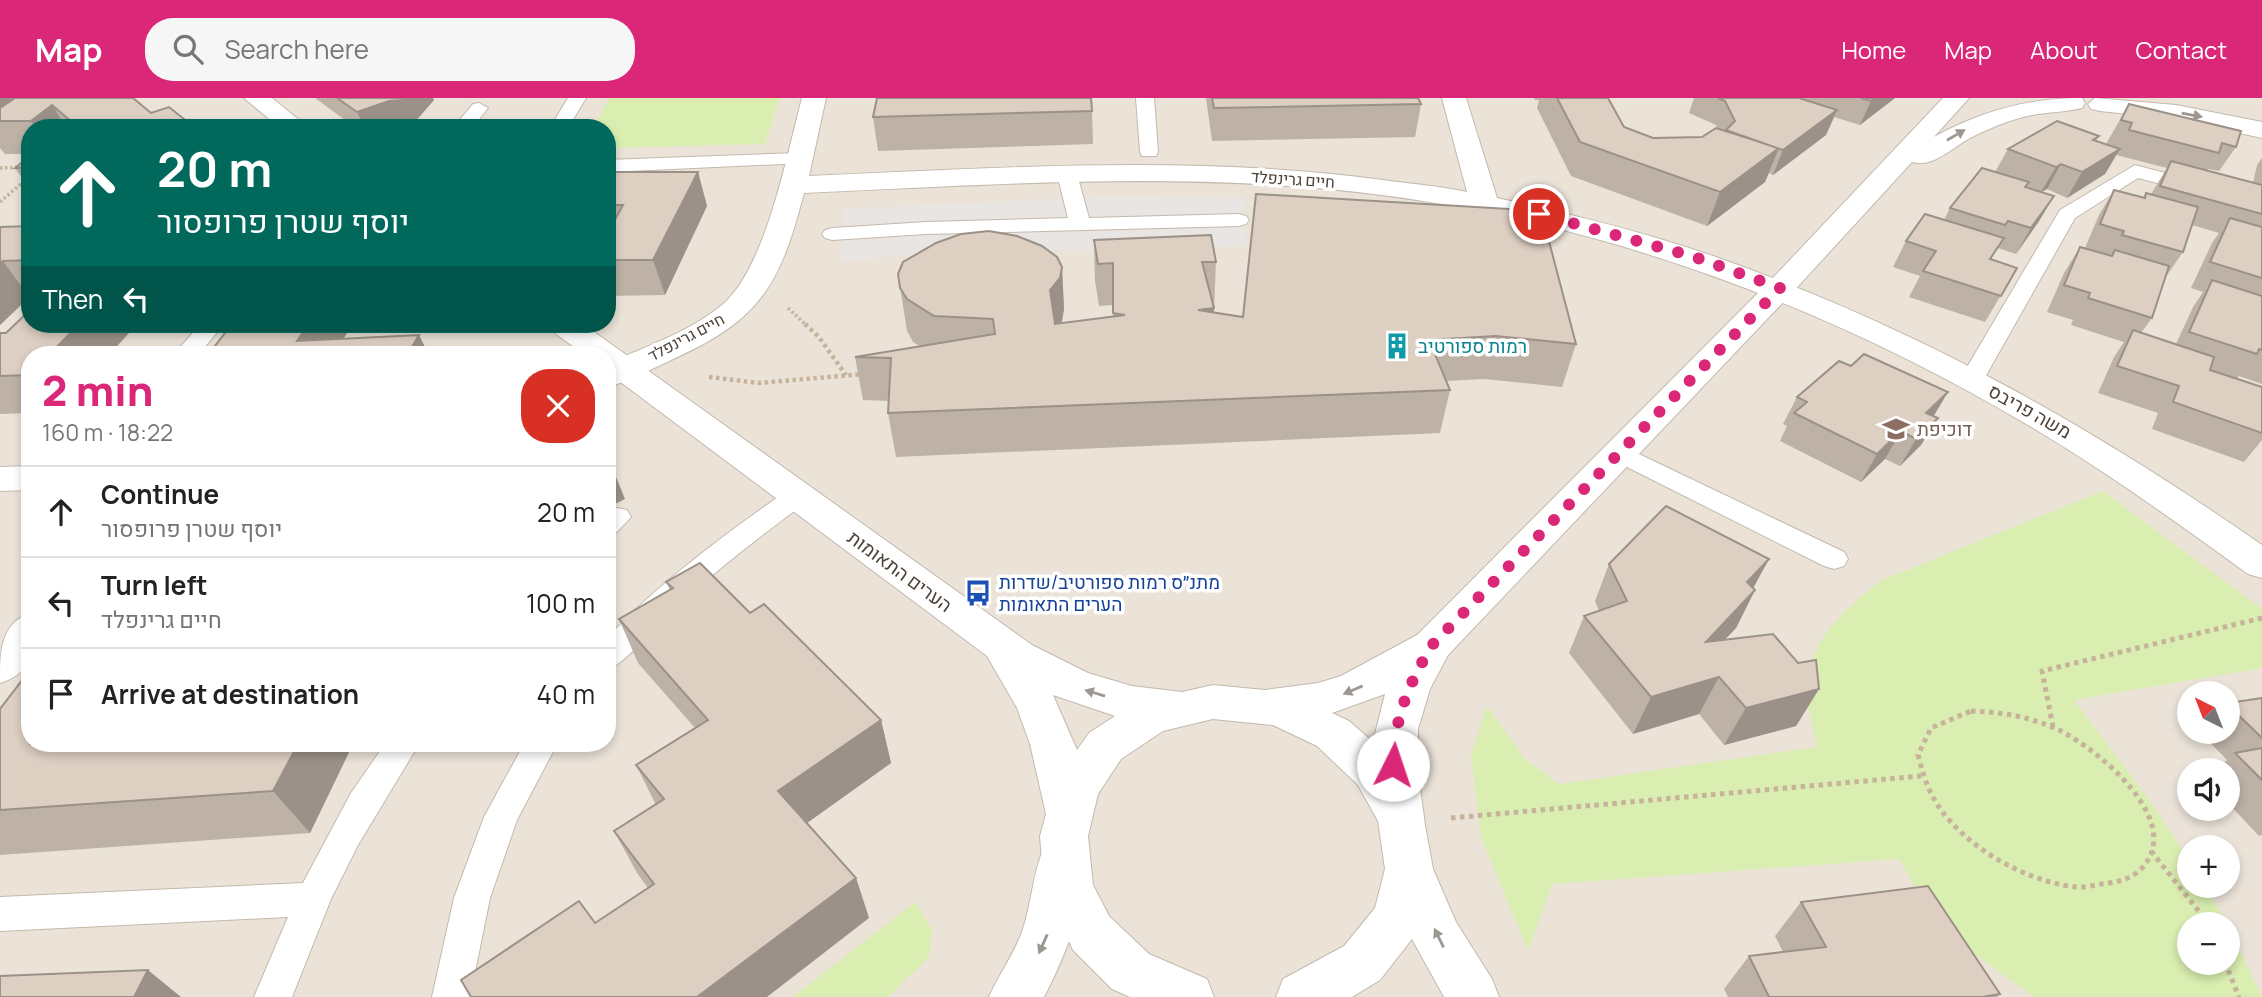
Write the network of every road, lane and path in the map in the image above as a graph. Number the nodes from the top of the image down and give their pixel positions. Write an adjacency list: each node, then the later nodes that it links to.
1 (256, 98): 12 (street)
2 (577, 98): 14 (lane)
3 (814, 98): 20 (street, חיים גרינפלד)
4 (1145, 98): 16 (lane)
5 (1454, 98): 25 (street)
6 (1957, 98): 23 (street)
7 (2039, 98): 9 (street)
8 (2129, 98): 10 (street)
9 (2073, 103): 10 (street); 23 (street, one-way to 9)
10 (2100, 104): 15 (street, one-way to 15)
11 (480, 108): 13 (lane)
12 (285, 119)
13 (470, 119)
14 (564, 119)
15 (2262, 130)
16 (1149, 152)
17 (616, 166): 20 (lane)
18 (21, 167): 19 (path)
19 (0, 168)
20 (795, 172): 21 (street, חיים גרינפלד); 30 (street, חיים גרינפלד)
21 (1067, 174): 25 (street, חיים גרינפלד); 28 (lane)
22 (21, 184): 24 (path)
23 (1878, 184): 31 (street)
24 (0, 202)
25 (1484, 202): 31 (street, חיים גרינפלד)
26 (2262, 205): 41 (lane)
27 (1239, 220): 28 (lane)
28 (1080, 224): 29 (lane)
29 (832, 234)
30 (760, 280): 36 (street, חיים גרינפלד); 39 (path)
31 (1780, 288): 41 (street, משה פריבס); 42 (street)
32 (205, 333): 34 (lane)
33 (574, 333): 35 (street, הערים התאומות)
34 (193, 346)
35 (589, 346)
36 (616, 362)
37 (616, 368): 45 (street, הערים התאומות)
38 (872, 373): 39 (path)
39 (846, 376): 40 (path)
40 (705, 377)
41 (1972, 379): 47 (street, משה פריבס)
42 (1619, 453): 46 (lane); 50 (street)
43 (21, 478): 44 (street)
44 (0, 479)
45 (797, 496): 51 (street, הערים התאומות); 52 (lane)
46 (1834, 559)
47 (2261, 562)
48 (2262, 618): 56 (path)
49 (21, 640): 53 (street)
50 (1433, 644): 54 (street, one-way to 54); 61 (street)
51 (1002, 647): 55 (street, one-way to 51); 60 (street)
52 (616, 648)
53 (0, 667)
54 (1258, 704): 55 (street); 61 (street)
55 (1186, 705): 60 (street)
56 (2053, 728): 59 (path); 62 (path)
57 (398, 752): 63 (lane)
58 (537, 752): 68 (lane)
59 (1921, 776): 61 (path); 62 (path)
60 (1065, 832): 69 (street, one-way to 69); 70 (street)
61 (1406, 846): 71 (street); 72 (street, one-way to 61)
62 (2151, 851): 64 (path)
63 (313, 899): 65 (lane); 67 (lane)
64 (2199, 912)
65 (0, 914)
66 (2230, 975): 73 (path)
67 (273, 997)
68 (451, 997)
69 (1015, 997)
70 (1188, 997)
71 (1302, 997)
72 (1473, 997)
73 (2239, 997)

